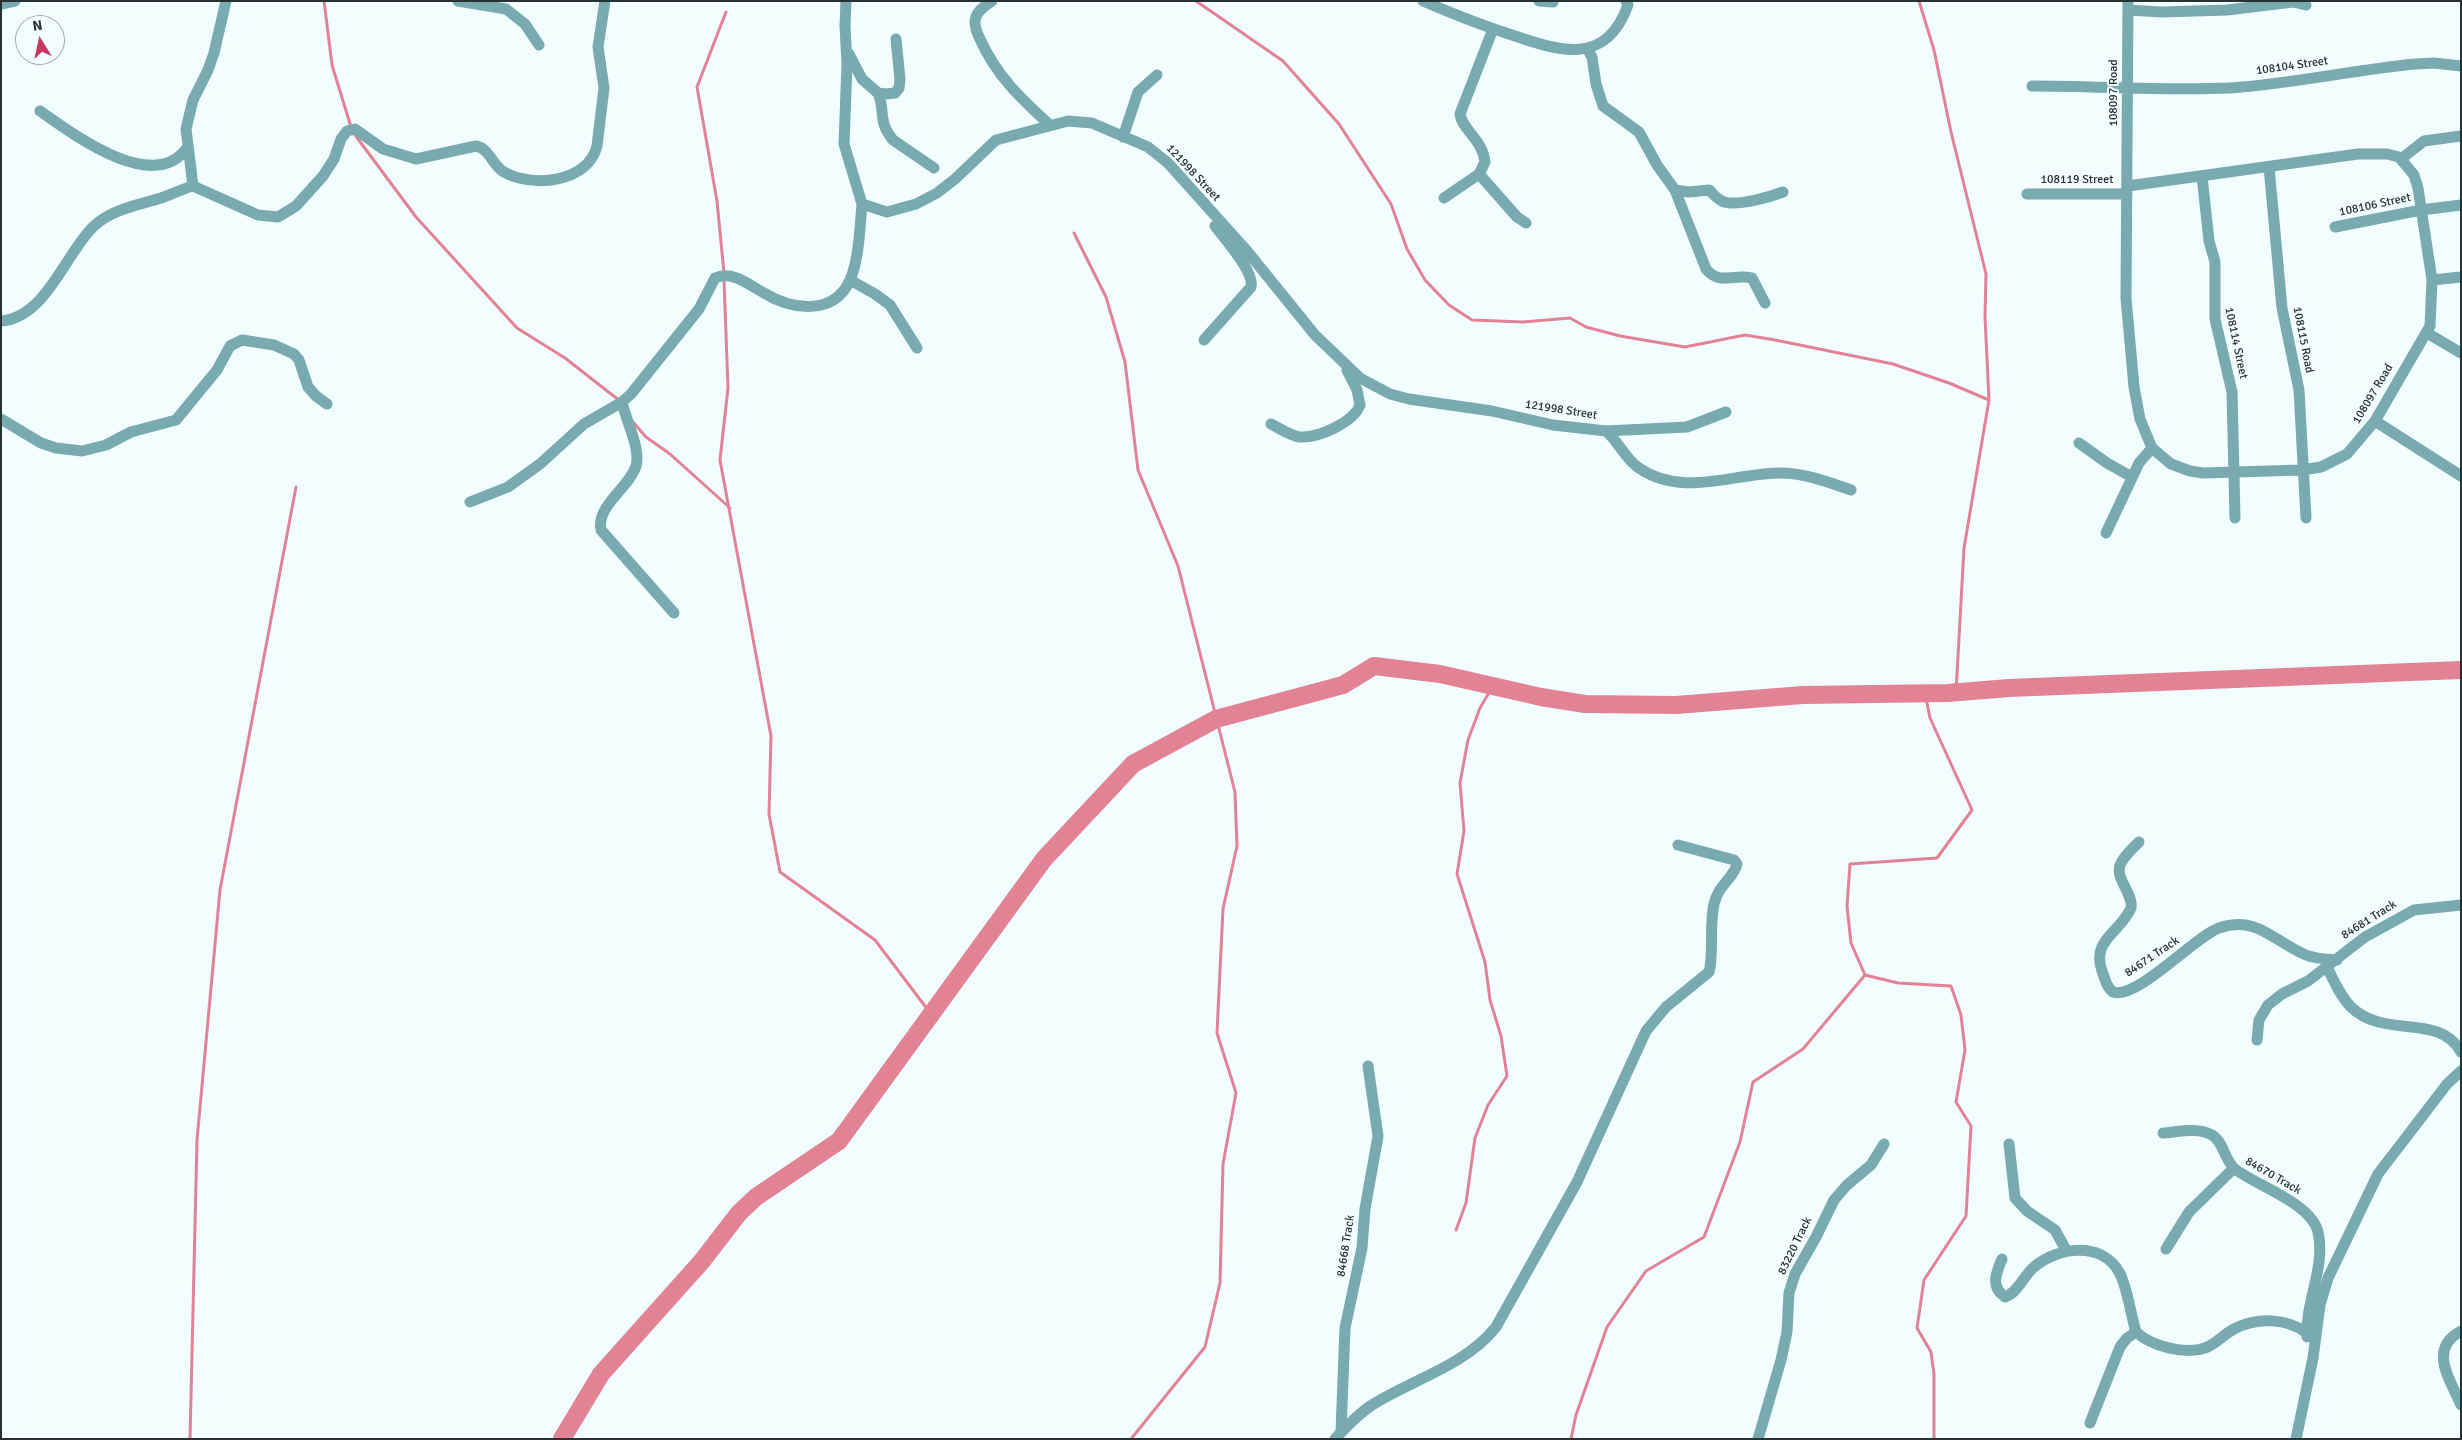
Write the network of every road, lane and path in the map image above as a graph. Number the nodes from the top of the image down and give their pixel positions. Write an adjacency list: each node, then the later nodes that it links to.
1 (15, 1): 11 (street)
2 (226, 1): 29 (street)
3 (458, 1): 17 (street)
4 (604, 1): 35 (street)
5 (846, 1): 19 (street)
6 (992, 1): 26 (street)
7 (1424, 1): 15 (street)
8 (1540, 1): 9 (street)
9 (1553, 2)
10 (1627, 3): 18 (street)
11 (1, 4)
12 (2197, 5): 13 (street); 14 (street)
13 (2306, 5)
14 (2128, 6): 23 (street, 108097 Road)
15 (1493, 29): 18 (street); 33 (street)
16 (896, 39): 24 (street)
17 (539, 45)
18 (1587, 48): 36 (street)
19 (846, 49): 24 (street); 42 (street)
20 (2461, 66): 23 (street, 108104 Street)
21 (1157, 75): 28 (street)
22 (2032, 86): 23 (street, 108104 Street)
23 (2127, 86): 37 (street, 108097 Road)
24 (878, 93): 32 (street)
25 (40, 111): 29 (street)
26 (1050, 125): 28 (street, 121998 Street); 42 (street, 121998 Street)
27 (2461, 136): 30 (street)
28 (1123, 137): 41 (street, 121998 Street)
29 (187, 148): 35 (street)
30 (2401, 159): 31 (street); 44 (street, 108097 Road)
31 (2269, 167): 34 (street); 66 (street, 108115 Road)
32 (934, 168)
33 (1479, 174): 40 (street); 45 (street)
34 (2202, 176): 37 (street); 67 (street, 108114 Street)
35 (193, 186): 51 (street)
36 (1675, 190): 38 (street); 50 (street)
37 (2128, 190): 39 (street, 108119 Street); 65 (street, 108097 Road)
38 (1783, 192)
39 (2027, 194)
40 (1444, 198)
41 (1200, 200): 53 (street); 56 (street, 121998 Street)
42 (862, 204): 48 (street)
43 (2461, 205): 44 (street, 108106 Street)
44 (2421, 210): 46 (street, 108106 Street); 49 (street, 108097 Road)
45 (1526, 223)
46 (2335, 228)
47 (2461, 277): 49 (street)
48 (850, 280): 54 (street); 57 (street)
49 (2432, 280): 52 (street, 108097 Road)
50 (1765, 303)
51 (1, 321)
52 (2426, 333): 55 (street); 61 (street, 108097 Road)
53 (1204, 340)
54 (917, 348)
55 (2461, 353)
56 (1346, 366): 62 (street, 121998 Street); 63 (street, 121998 Street)
57 (622, 402): 71 (street); 75 (street)
58 (328, 404): 60 (street)
59 (1726, 412): 63 (street)
60 (1, 419)
61 (2375, 421): 66 (street, 108097 Road); 68 (street)
62 (1271, 424)
63 (1606, 431): 70 (street, 121998 Street)
64 (2079, 443): 69 (street)
65 (2152, 448): 67 (street, 108097 Road); 69 (street)
66 (2302, 470): 67 (street, 108097 Road); 73 (street, 108115 Road)
67 (2234, 473): 72 (street, 108114 Street)
68 (2461, 476)
69 (2132, 477): 74 (street)
70 (1851, 490)
71 (470, 502)
72 (2235, 518)
73 (2306, 518)
74 (2106, 533)
75 (674, 613)
76 (2139, 842): 79 (street, 84671 Track)
77 (1678, 844): 97 (street)
78 (2461, 905): 79 (street, 84681 Track)
79 (2332, 963): 80 (street, 84681 Track); 81 (street)
80 (2257, 1040)
81 (2461, 1052)
82 (1368, 1066): 97 (street, 84668 Track)
83 (2461, 1071): 94 (street)
84 (2163, 1133): 87 (street)
85 (1884, 1144): 98 (street, 83220 Track)
86 (2008, 1144): 89 (street)
87 (2234, 1168): 88 (street, 84670 Track); 93 (street, 84670 Track)
88 (2166, 1249)
89 (2066, 1250): 90 (street); 92 (street)
90 (2002, 1259)
91 (2461, 1331): 95 (street)
92 (2136, 1332): 93 (street); 96 (street)
93 (2307, 1333): 94 (street, 84670 Track)
94 (2313, 1358): 99 (street)
95 (2461, 1406)
96 (2090, 1423)
97 (1338, 1436)
98 (1758, 1439)
99 (2296, 1439)

